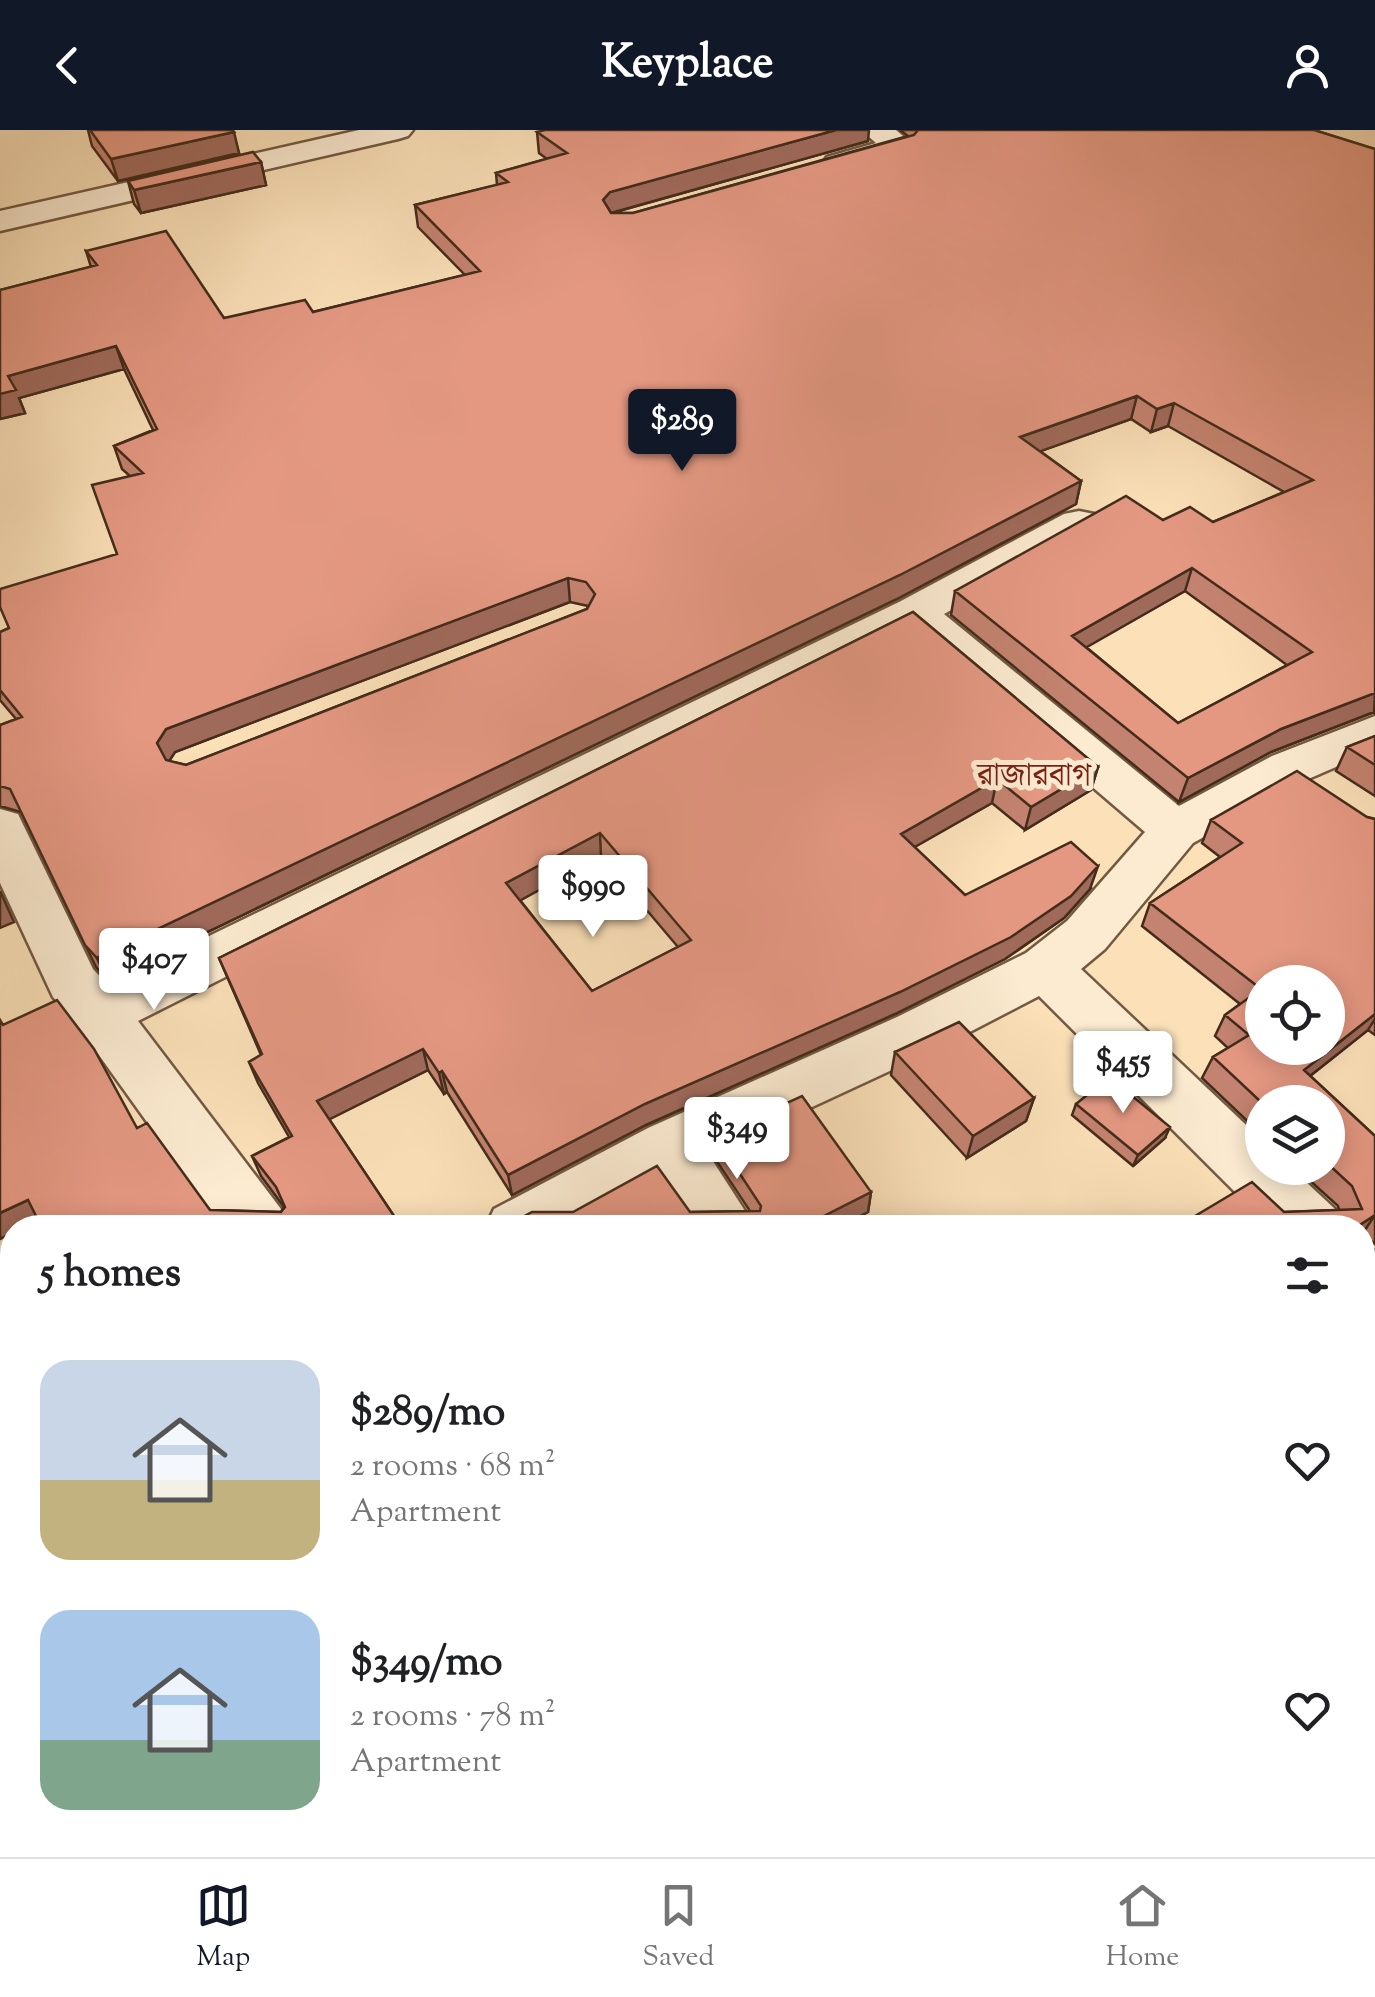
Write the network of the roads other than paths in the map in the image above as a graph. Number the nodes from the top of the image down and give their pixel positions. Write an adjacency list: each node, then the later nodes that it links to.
1 (398, 130): 4 (street)
2 (876, 130): 3 (street)
3 (808, 172)
4 (0, 221)
5 (1100, 512): 6 (street)
6 (914, 612): 9 (street); 11 (street)
7 (1375, 732): 9 (street)
8 (0, 827): 11 (street)
9 (1175, 830): 10 (street)
10 (1045, 968): 12 (street); 16 (street)
11 (101, 1014): 13 (street)
12 (669, 1146): 14 (street); 15 (street)
13 (249, 1215)
14 (540, 1215)
15 (716, 1215)
16 (1300, 1215)

